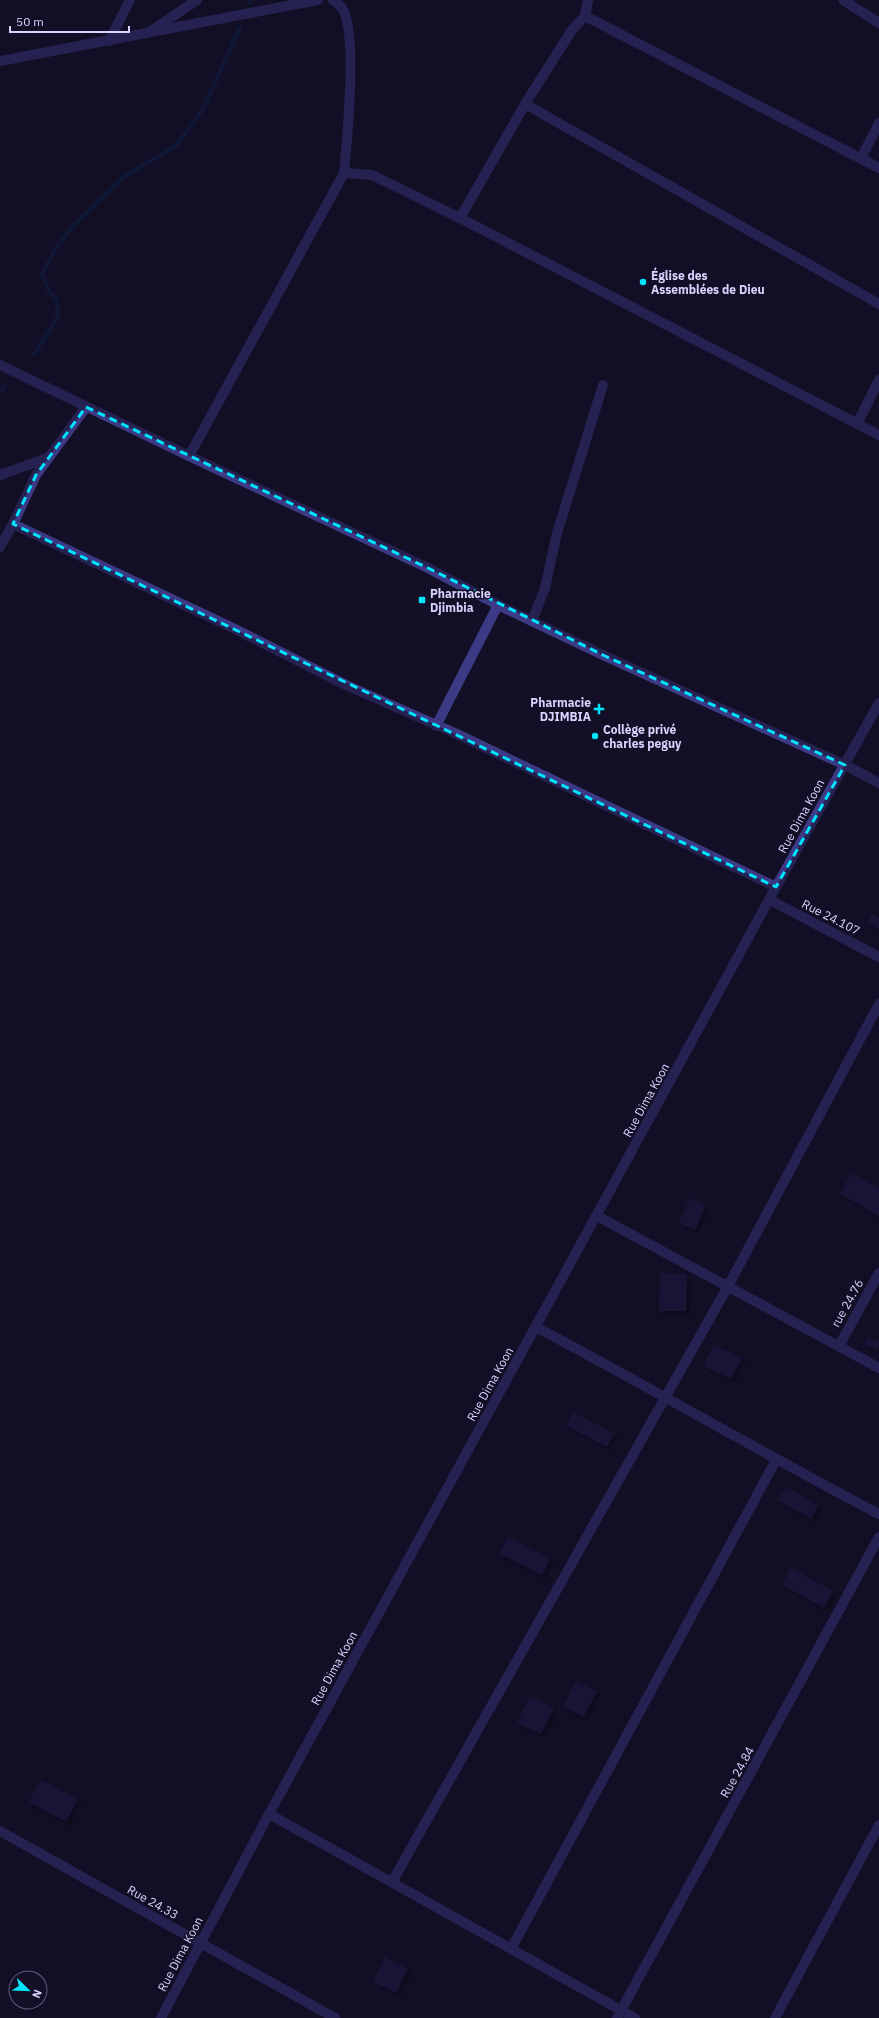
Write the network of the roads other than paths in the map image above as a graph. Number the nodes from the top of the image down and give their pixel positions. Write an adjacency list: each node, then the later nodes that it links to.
1 (130, 0): 10 (street)
2 (198, 0): 9 (street)
3 (318, 0): 9 (street)
4 (333, 0): 16 (street)
5 (588, 0): 7 (street)
6 (843, 0): 8 (street)
7 (585, 16): 12 (street); 14 (street)
8 (879, 23)
9 (146, 34): 10 (street)
10 (109, 41): 11 (street)
11 (0, 61)
12 (525, 104): 17 (street); 18 (street)
13 (879, 124): 14 (street)
14 (862, 158): 15 (street)
15 (879, 168)
16 (344, 173): 17 (street); 25 (street)
17 (460, 218): 23 (street)
18 (879, 304)
19 (0, 364): 22 (street)
20 (879, 380): 23 (street)
21 (603, 385): 31 (street)
22 (86, 406): 25 (street); 26 (street)
23 (857, 424): 24 (street)
24 (879, 435)
25 (189, 456): 30 (street)
26 (47, 458): 27 (street); 28 (street)
27 (0, 475)
28 (13, 524): 29 (street); 33 (street)
29 (0, 547)
30 (498, 605): 31 (street); 33 (street)
31 (532, 621): 34 (street)
32 (879, 703): 34 (street, Rue Dima Koon)
33 (436, 726): 36 (street)
34 (845, 765): 35 (street); 36 (street, Rue Dima Koon)
35 (879, 783)
36 (776, 887): 37 (street, Rue Dima Koon)
37 (770, 900): 38 (street, Rue 24.107); 40 (street, Rue Dima Koon)
38 (879, 957)
39 (879, 1004): 42 (street)
40 (597, 1216): 42 (street); 43 (street, Rue Dima Koon)
41 (879, 1273): 44 (street, rue 24.76)
42 (727, 1288): 44 (street); 46 (street)
43 (536, 1327): 46 (street); 50 (street, Rue Dima Koon)
44 (839, 1346): 45 (street)
45 (879, 1368)
46 (665, 1396): 47 (street); 53 (street)
47 (776, 1460): 48 (street); 55 (street)
48 (879, 1514)
49 (879, 1537): 56 (street, Rue 24.84)
50 (269, 1814): 53 (street); 54 (street, Rue Dima Koon)
51 (879, 1825): 60 (street)
52 (0, 1831): 54 (street, Rue 24.33)
53 (392, 1882): 55 (street)
54 (201, 1944): 57 (street, Rue Dima Koon); 58 (street, Rue 24.33)
55 (511, 1949): 56 (street)
56 (619, 2014): 59 (street)
57 (161, 2018)
58 (335, 2018)
59 (635, 2018)
60 (775, 2018)

